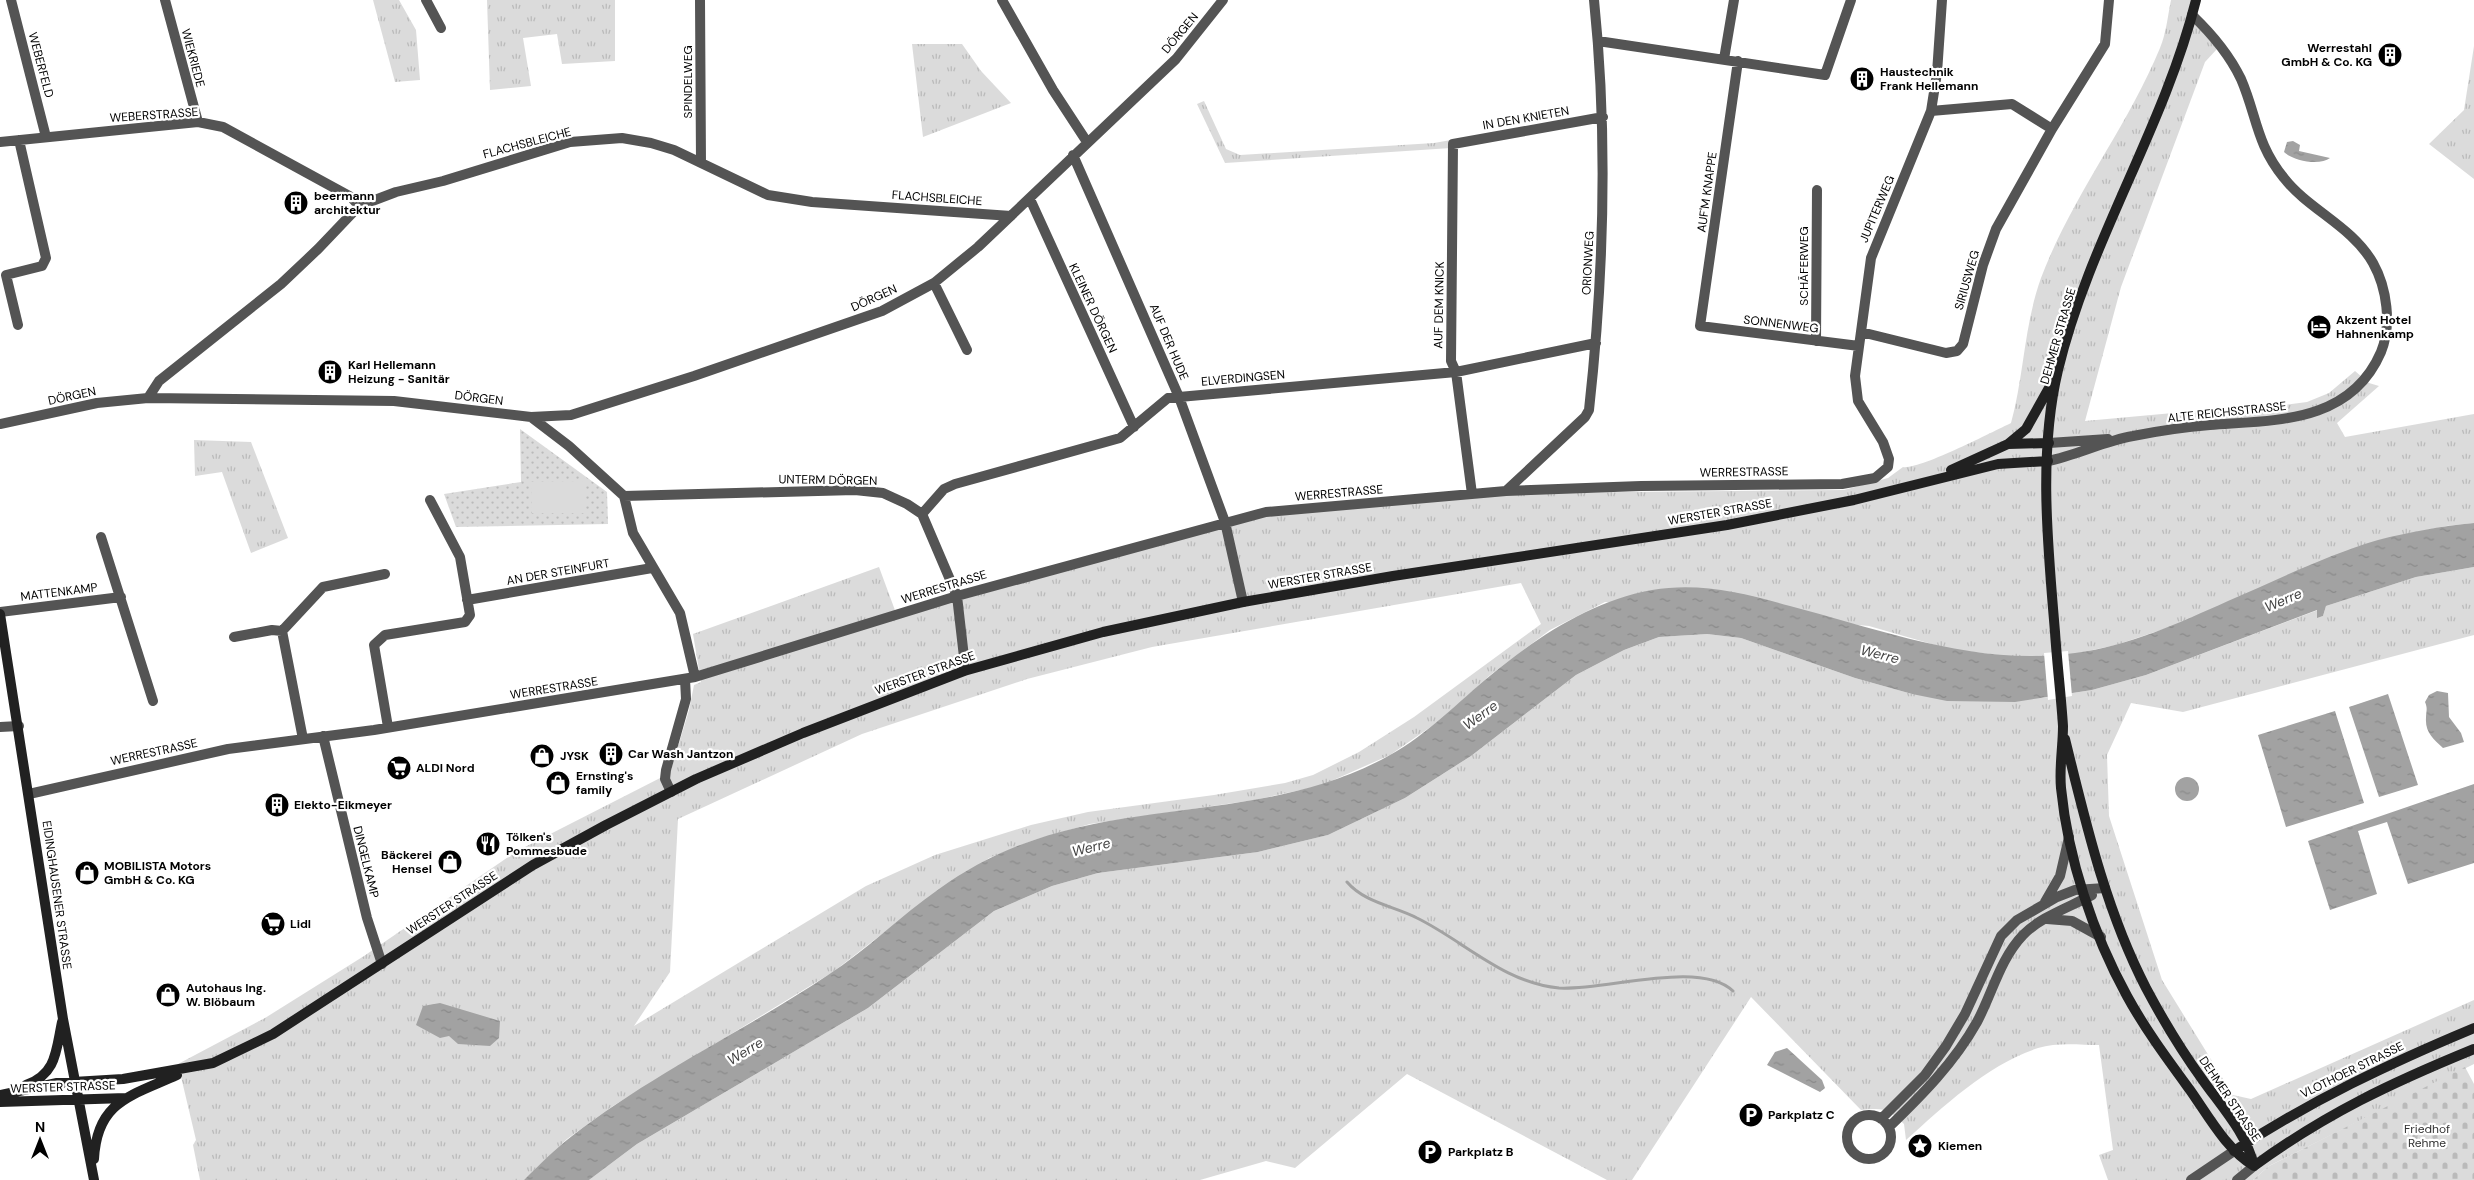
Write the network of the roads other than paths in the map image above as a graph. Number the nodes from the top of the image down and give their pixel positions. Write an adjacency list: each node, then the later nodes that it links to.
1 (11, 0): 22 (street, WEBERFELD)
2 (165, 0): 20 (street, WIEKRIEDE)
3 (426, 0): 14 (street)
4 (700, 0): 28 (street, SPINDELWEG)
5 (1002, 0): 25 (street)
6 (1223, 0): 25 (street, DÖRGEN)
7 (1594, 0): 15 (street, ORIONWEG)
8 (1734, 0): 16 (street)
9 (1851, 0): 17 (street)
10 (1942, 0): 18 (street, JUPITERWEG)
11 (2109, 0): 21 (street, SIRIUSWEG)
12 (2196, 0): 13 (main road, DEHMER STRASSE)
13 (2192, 15): 41 (main road, DEHMER STRASSE); 48 (street, ALTE REICHSSTRASSE)
14 (441, 28)
15 (1598, 41): 16 (street); 19 (street, ORIONWEG)
16 (1724, 59): 17 (street)
17 (1738, 61): 35 (street, AUF'M KNAPPE)
18 (1931, 111): 21 (street); 36 (street, JUPITERWEG)
19 (1603, 116): 26 (street, IN DEN KNIETEN); 38 (street, ORIONWEG)
20 (198, 122): 22 (street, WEBERSTRASSE); 31 (street, WEBERSTRASSE)
21 (2052, 129): 36 (street, SIRIUSWEG)
22 (46, 137): 23 (street, WEBERSTRASSE)
23 (19, 140): 24 (street, WEBERSTRASSE); 34 (street)
24 (0, 142)
25 (1087, 142): 27 (street, DÖRGEN)
26 (1453, 144): 42 (street, AUF DEM KNICK)
27 (1074, 155): 30 (street, DÖRGEN); 43 (street, AUF DER HUDE)
28 (701, 164): 31 (street, FLACHSBLEICHE); 32 (street, FLACHSBLEICHE)
29 (1817, 190): 37 (street, SCHÄFERWEG)
30 (1030, 199): 32 (street, DÖRGEN); 47 (street, KLEINER DÖRGEN)
31 (359, 206): 44 (street, FLACHSBLEICHE)
32 (1012, 216): 33 (street, DÖRGEN)
33 (934, 282): 40 (street); 45 (street, DÖRGEN)
34 (18, 325)
35 (1700, 326): 37 (street, SONNENWEG)
36 (1861, 332): 39 (street, JUPITERWEG)
37 (1816, 341): 39 (street, SONNENWEG)
38 (1596, 343): 42 (street, ELVERDINGSEN); 54 (street, ORIONWEG)
39 (1859, 346): 52 (street, JUPITERWEG)
40 (967, 350)
41 (2058, 371): 49 (main road, DEHMER STRASSE); 50 (main road)
42 (1456, 372): 43 (street, ELVERDINGSEN); 55 (street, AUF DEM KNICK)
43 (1179, 397): 47 (street, ELVERDINGSEN); 59 (street, AUF DER HUDE)
44 (148, 398): 45 (street, DÖRGEN); 46 (street, DÖRGEN)
45 (531, 417): 56 (street)
46 (0, 424)
47 (1134, 427): 58 (street, ELVERDINGSEN)
48 (2124, 438): 49 (street, ALTE REICHSSTRASSE); 51 (street, ALTE REICHSSTRASSE)
49 (2049, 443): 50 (main road, WERSTER STRASSE); 51 (main road, DEHMER STRASSE)
50 (2008, 444): 53 (main road, WERSTER STRASSE)
51 (2048, 461): 53 (main road, WERSTER STRASSE); 76 (main road, DEHMER STRASSE)
52 (1874, 478): 54 (street, WERRESTRASSE)
53 (1936, 478): 66 (main road, WERSTER STRASSE)
54 (1506, 491): 55 (street, WERRESTRASSE)
55 (1472, 494): 59 (street, WERRESTRASSE)
56 (624, 496): 58 (street, UNTERM DÖRGEN); 61 (street)
57 (430, 500): 65 (street)
58 (922, 514): 63 (street)
59 (1224, 522): 63 (street, WERRESTRASSE); 66 (street, AUF DER HUDE)
60 (101, 537): 64 (street, MATTENKAMP)
61 (652, 568): 65 (street, AN DER STEINFURT); 71 (street)
62 (384, 574): 68 (street)
63 (957, 596): 70 (street); 71 (street, WERRESTRASSE)
64 (121, 597): 67 (street, MATTENKAMP); 72 (street, MATTENKAMP)
65 (467, 600): 75 (street)
66 (1243, 602): 70 (main road, WERSTER STRASSE)
67 (0, 613): 74 (main road, EIDINGHAUSENER STRASSE)
68 (282, 631): 69 (street); 78 (street)
69 (234, 637)
70 (964, 671): 79 (main road, WERSTER STRASSE)
71 (690, 678): 75 (street, WERRESTRASSE); 79 (street)
72 (153, 701)
73 (0, 726): 74 (street)
74 (19, 726): 80 (main road, EIDINGHAUSENER STRASSE)
75 (388, 727): 77 (street, WERRESTRASSE)
76 (2063, 729): 81 (main road, DEHMER STRASSE); 82 (main road, DEHMER STRASSE)
77 (323, 736): 78 (street, WERRESTRASSE); 87 (street, DINGELKAMP)
78 (303, 739): 80 (street, WERRESTRASSE)
79 (671, 792): 87 (main road, WERSTER STRASSE)
80 (29, 794): 88 (main road, EIDINGHAUSENER STRASSE)
81 (2069, 836): 83 (main road, DEHMER STRASSE); 84 (street)
82 (2105, 888): 83 (street); 99 (main road, DEHMER STRASSE)
83 (2085, 894): 84 (street); 85 (street); 86 (main road, DEHMER STRASSE)
84 (2043, 904): 97 (street)
85 (2046, 919): 86 (street); 98 (street)
86 (2100, 937): 100 (main road, DEHMER STRASSE)
87 (382, 964): 91 (main road, WERSTER STRASSE)
88 (63, 1019): 92 (main road, EIDINGHAUSENER STRASSE); 93 (main road)
89 (2474, 1028): 99 (main road, VLOTHOER STRASSE)
90 (2474, 1049): 101 (main road)
91 (190, 1069): 92 (main road, WERSTER STRASSE); 94 (main road)
92 (75, 1082): 93 (main road, WERSTER STRASSE); 95 (main road, EIDINGHAUSENER STRASSE)
93 (0, 1095)
94 (127, 1098): 95 (main road, WERSTER STRASSE); 102 (main road)
95 (78, 1100): 96 (main road, WERSTER STRASSE); 102 (main road, EIDINGHAUSENER STRASSE)
96 (0, 1102)
97 (1881, 1119): 98 (street); 98 (street)
98 (1889, 1127)
99 (2246, 1143): 100 (main road, VLOTHOER STRASSE); 101 (main road, DEHMER STRASSE)
100 (2234, 1151): 101 (main road, DEHMER STRASSE); 103 (street)
101 (2254, 1166): 104 (street)
102 (94, 1179)
103 (2191, 1180)
104 (2237, 1180)

